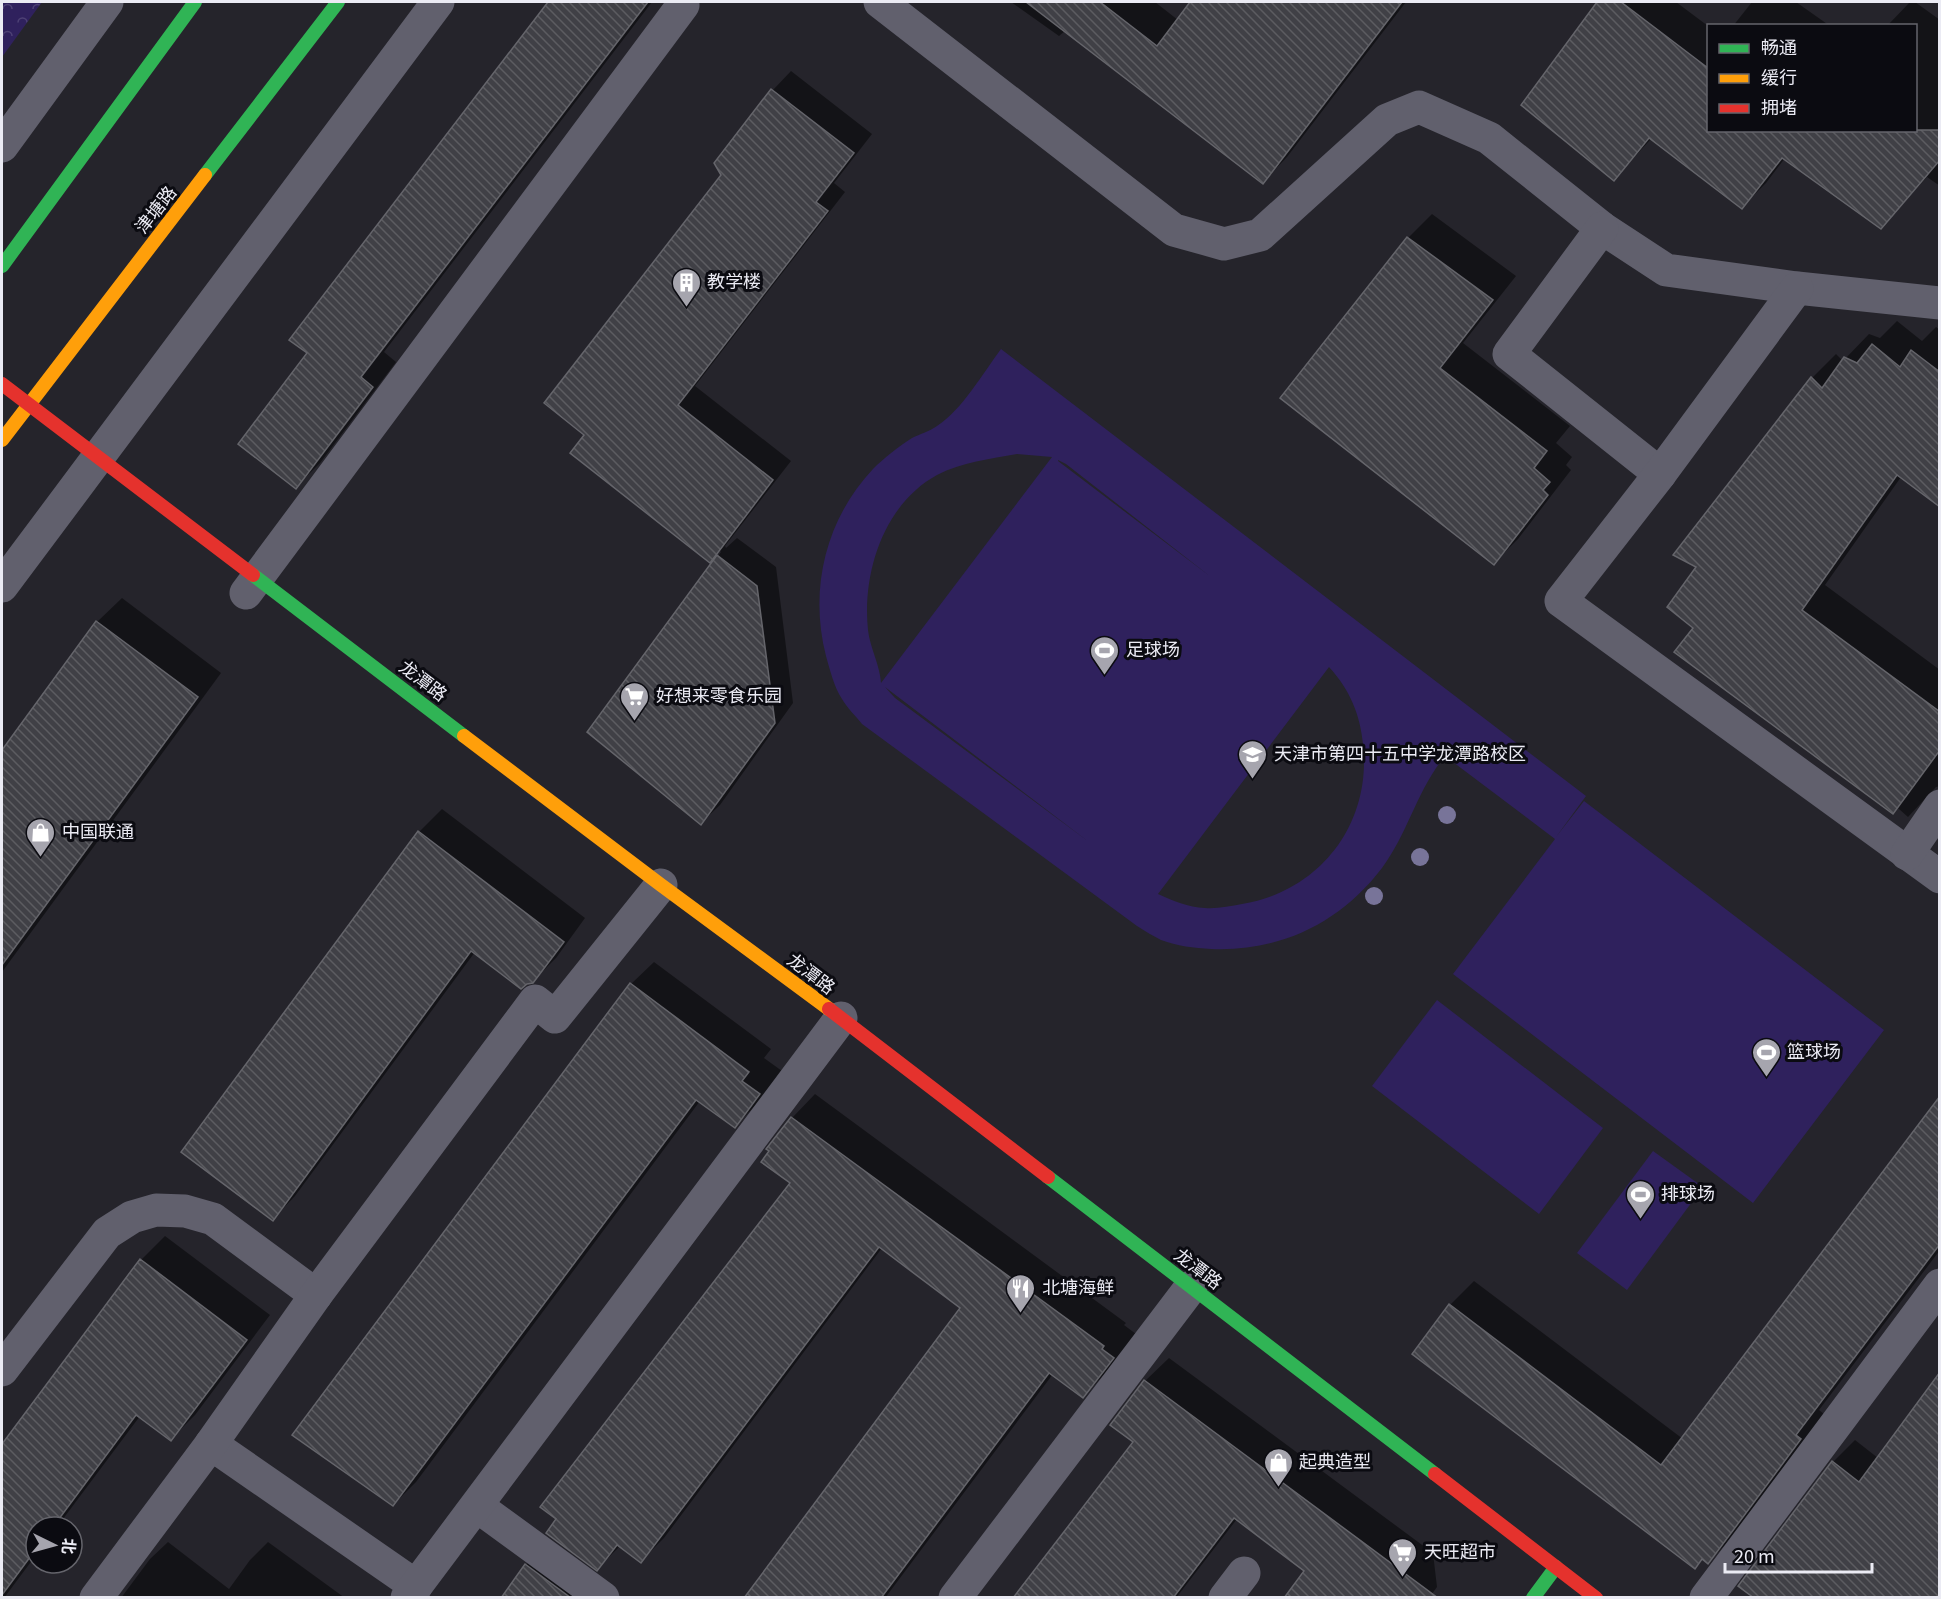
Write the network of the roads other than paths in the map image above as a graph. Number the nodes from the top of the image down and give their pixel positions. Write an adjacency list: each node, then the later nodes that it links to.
1 (107, 2): 7 (street)
2 (195, 2): 9 (street)
3 (338, 2): 13 (street, 津塘路)
4 (438, 2): 15 (street)
5 (880, 2): 8 (street)
6 (683, 5): 18 (street)
7 (2, 146)
8 (1602, 228): 10 (street); 16 (street)
9 (2, 266)
10 (1797, 288): 11 (street); 16 (street)
11 (1940, 303)
12 (2, 384): 13 (street, 龙潭路)
13 (29, 404): 14 (street, 津塘路); 15 (street, 龙潭路)
14 (2, 440)
15 (89, 470): 17 (street); 18 (street, 龙潭路)
16 (1660, 474): 20 (street)
17 (2, 585)
18 (249, 589): 22 (street, 龙潭路)
19 (1940, 806): 20 (street)
20 (1907, 854): 21 (street)
21 (1940, 878)
22 (654, 894): 23 (street, 龙潭路); 25 (street)
23 (832, 1029): 26 (street, 龙潭路); 29 (street)
24 (1940, 1285): 37 (street)
25 (316, 1295): 27 (street); 28 (street)
26 (1182, 1300): 30 (street, 龙潭路); 34 (street)
27 (2, 1371)
28 (211, 1444): 31 (street); 32 (street)
29 (477, 1506): 31 (street); 33 (street)
30 (1556, 1568): 35 (street); 36 (street, 龙潭路)
31 (412, 1592)
32 (96, 1598)
33 (603, 1598)
34 (955, 1598)
35 (1533, 1598)
36 (1596, 1598)
37 (1706, 1598)

